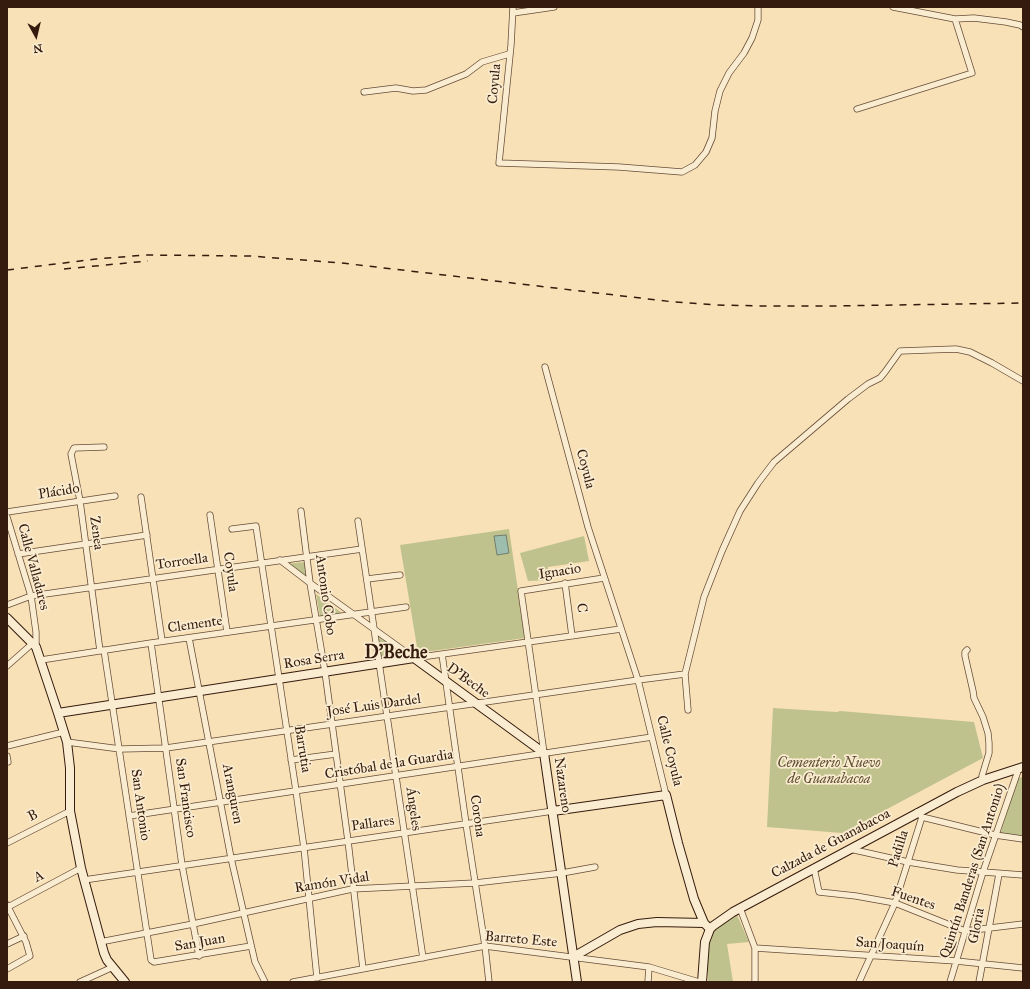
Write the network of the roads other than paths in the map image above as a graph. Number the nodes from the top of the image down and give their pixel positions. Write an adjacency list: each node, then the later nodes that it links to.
1 (554, 7): 4 (street)
2 (758, 7): 7 (street, Coyula)
3 (893, 7): 5 (street)
4 (513, 10): 7 (street, Coyula)
5 (955, 18): 6 (street); 9 (street)
6 (1023, 27)
7 (509, 54): 8 (street)
8 (364, 92)
9 (857, 109)
10 (545, 367): 31 (street, Coyula)
11 (1023, 382): 63 (street)
12 (104, 447): 15 (street, Zenea)
13 (115, 496): 15 (street, Plácido)
14 (141, 497): 22 (street)
15 (80, 501): 17 (street, Plácido); 23 (street, Zenea)
16 (302, 511): 26 (street, Antonio Cobo)
17 (7, 512)
18 (210, 515): 29 (street, Coyula)
19 (7, 518): 25 (street, Calle Valladares)
20 (358, 521): 24 (street, Ángeles)
21 (232, 529): 28 (street, Barrutia)
22 (147, 535): 23 (street); 32 (street)
23 (86, 544): 25 (street); 36 (street, Zenea)
24 (362, 549): 26 (street, Torroella); 33 (street, Ángeles)
25 (18, 554): 38 (street, Calle Valladares)
26 (307, 556): 27 (street, Torroella); 35 (street, Antonio Cobo)
27 (280, 560): 28 (street, Torroella); 35 (street, D'Beche)
28 (261, 562): 29 (street, Torroella); 45 (street, Barrutia)
29 (218, 569): 32 (street, Torroella); 48 (street, Coyula)
30 (400, 575): 33 (street)
31 (604, 578): 34 (street, Ignacio); 47 (street, Calle Coyula)
32 (152, 579): 36 (street, Torroella); 51 (street)
33 (367, 579): 41 (street, Ángeles)
34 (565, 583): 37 (street, Ignacio); 49 (street, C)
35 (310, 584): 42 (street, D'Beche); 44 (street, Antonio Cobo)
36 (91, 587): 38 (street, Torroella); 56 (street, Zenea)
37 (522, 591): 52 (street, Nazareno)
38 (31, 596): 39 (street, Torroella); 54 (street, Calle Valladares)
39 (7, 605)
40 (406, 607): 41 (street, Clemente)
41 (372, 612): 42 (street, Clemente); 46 (street, Ángeles)
42 (353, 615): 44 (street, Clemente); 46 (street, D'Beche)
43 (7, 618): 54 (street)
44 (316, 620): 45 (street, Clemente); 62 (street, Antonio Cobo)
45 (271, 626): 48 (street, Clemente); 64 (street, Barrutia)
46 (375, 629): 58 (street, D'Beche); 60 (street, Ángeles)
47 (621, 629): 49 (street, Rosa Serra); 65 (street, Calle Coyula)
48 (227, 632): 50 (street, Clemente)
49 (572, 636): 52 (street, Rosa Serra)
50 (189, 638): 51 (street, Clemente); 67 (street, Aranguren)
51 (162, 641): 53 (street, Clemente)
52 (529, 642): 57 (street, Rosa Serra); 68 (street, Nazareno)
53 (151, 643): 56 (street, Clemente); 69 (street, San Francisco)
54 (34, 645): 59 (street); 61 (street)
55 (967, 650): 91 (street)
56 (102, 651): 59 (street, Clemente); 70 (street, San Antonio)
57 (442, 654): 58 (street, Rosa Serra); 66 (street, Corona)
58 (414, 658): 60 (street, Rosa Serra); 66 (street, D'Beche)
59 (41, 660): 74 (street)
60 (380, 663): 62 (street, Rosa Serra); 75 (street, Ángeles)
61 (7, 666)
62 (325, 672): 64 (street, Rosa Serra); 76 (street, Antonio Cobo)
63 (685, 674): 65 (street, José Luis Dardel); 73 (street)
64 (279, 678): 67 (street, Rosa Serra); 77 (street, Barrutia)
65 (638, 680): 68 (street, José Luis Dardel); 79 (street, Calle Coyula)
66 (446, 681): 71 (street, D'Beche); 72 (street, Corona)
67 (199, 691): 69 (street, Rosa Serra); 80 (street, Aranguren)
68 (537, 695): 71 (street, José Luis Dardel); 85 (street, Nazareno)
69 (158, 697): 70 (street, Rosa Serra); 83 (street, San Francisco)
70 (112, 704): 74 (street, Rosa Serra); 84 (street, San Antonio)
71 (477, 704): 72 (street, José Luis Dardel); 85 (street, D'Beche)
72 (450, 707): 75 (street, José Luis Dardel); 88 (street, Corona)
73 (688, 710)
74 (58, 712): 78 (street)
75 (387, 716): 76 (street, José Luis Dardel); 90 (street, Ángeles)
76 (331, 724): 77 (street, José Luis Dardel); 86 (street, Antonio Cobo)
77 (287, 731): 80 (street, José Luis Dardel); 87 (street, Barrutia)
78 (64, 732): 81 (street); 82 (street)
79 (652, 737): 85 (street, Cristóbal de la Guardia); 94 (street, Calle Coyula)
80 (209, 741): 83 (street, José Luis Dardel); 95 (street, Aranguren)
81 (67, 742): 84 (street, José Luis Dardel); 97 (street)
82 (7, 746)
83 (166, 748): 84 (street, José Luis Dardel); 96 (street, San Francisco)
84 (120, 749): 100 (street, San Antonio)
85 (544, 753): 88 (street, Cristóbal de la Guardia); 98 (street, Nazareno)
86 (336, 754): 87 (street); 92 (street, Antonio Cobo)
87 (291, 760): 93 (street, Barrutia)
88 (458, 766): 90 (street, Cristóbal de la Guardia); 101 (street, Corona)
89 (1021, 767): 91 (street, Calzada de Guanabacoa); 103 (street, Quintín Banderas (San Antonio))
90 (396, 776): 92 (street, Cristóbal de la Guardia); 102 (street, Ángeles)
91 (983, 780): 99 (street, Calzada de Guanabacoa)
92 (340, 784): 93 (street, Cristóbal de la Guardia); 105 (street, Antonio Cobo)
93 (296, 791): 95 (street, Cristóbal de la Guardia); 107 (street, Barrutia)
94 (666, 795): 98 (street, Pallares); 129 (street, Calle Coyula)
95 (221, 802): 96 (street, Cristóbal de la Guardia); 109 (street, Aranguren)
96 (175, 809): 100 (street, Cristóbal de la Guardia); 111 (street, San Francisco)
97 (70, 811): 106 (street, B); 113 (street)
98 (553, 811): 101 (street, Pallares); 117 (street, Nazareno)
99 (920, 815): 103 (street); 108 (street, Calzada de Guanabacoa); 110 (street, Padilla)
100 (129, 816): 115 (street, San Antonio)
101 (466, 824): 102 (street, Pallares); 121 (street, Corona)
102 (404, 833): 105 (street, Pallares); 122 (street, Ángeles)
103 (995, 835): 104 (street); 116 (street, Quintín Banderas (San Antonio))
104 (1023, 840)
105 (348, 841): 107 (street, Pallares); 123 (street, Antonio Cobo)
106 (7, 843)
107 (304, 848): 109 (street, Pallares); 124 (street, Barrutia)
108 (850, 849): 110 (street); 114 (street, Calzada de Guanabacoa)
109 (231, 858): 111 (street, Pallares); 128 (street, Aranguren)
110 (908, 862): 116 (street); 125 (street, Padilla)
111 (182, 865): 115 (street, Pallares); 130 (street, San Francisco)
112 (595, 867): 117 (street, Ramón Vidal)
113 (81, 868): 120 (street); 126 (street, A)
114 (814, 868): 125 (street, Fuentes); 127 (street, Calzada de Guanabacoa)
115 (138, 872): 120 (street, Pallares); 135 (street, San Antonio)
116 (983, 872): 118 (street); 134 (street, Quintín Banderas (San Antonio))
117 (562, 873): 121 (street, Ramón Vidal); 144 (street, Nazareno)
118 (999, 874): 119 (street); 132 (street, Gloria)
119 (1023, 875)
120 (84, 880): 137 (street)
121 (475, 883): 122 (street, Ramón Vidal); 140 (street, Corona)
122 (412, 886): 123 (street, Ramón Vidal); 145 (street, Ángeles)
123 (352, 889): 124 (street, Ramón Vidal); 153 (street, Antonio Cobo)
124 (308, 898): 128 (street, Ramón Vidal); 154 (street, Barrutia)
125 (895, 903): 134 (street, Fuentes); 143 (street, Padilla)
126 (7, 906): 136 (street)
127 (740, 908): 133 (street, Calzada de Guanabacoa); 141 (street)
128 (244, 913): 130 (street, Ramón Vidal); 139 (street, Aranguren)
129 (704, 923): 133 (street, Calle Coyula); 144 (street)
130 (193, 924): 135 (street, Ramón Vidal); 142 (street, San Francisco)
131 (1023, 924): 132 (street, Fuentes)
132 (989, 928): 134 (street, Fuentes); 148 (street, Gloria)
133 (710, 929): 163 (street)
134 (965, 931): 146 (street, Quintín Banderas (San Antonio))
135 (147, 933): 137 (street, Ramón Vidal); 147 (street, San Antonio)
136 (24, 936): 138 (street); 150 (street)
137 (100, 942): 149 (street)
138 (7, 944)
139 (251, 946): 142 (street, San Juan); 157 (street, Aranguren)
140 (485, 946): 144 (street, Barreto Este); 145 (street, Barreto Este); 159 (street, Corona)
141 (755, 948): 143 (street, San Joaquín); 164 (street)
142 (199, 956): 147 (street, San Juan)
143 (871, 956): 146 (street, San Joaquín); 165 (street, Padilla)
144 (573, 957): 151 (street, Barreto Este); 160 (street, Nazareno)
145 (423, 958): 153 (street, Barreto Este)
146 (956, 961): 148 (street, San Joaquín); 166 (street, Quintín Banderas (San Antonio))
147 (153, 962)
148 (982, 964): 152 (street, San Joaquín); 167 (street, Gloria)
149 (114, 967): 155 (street); 156 (street)
150 (7, 968)
151 (649, 968): 161 (street); 162 (street, Barreto Este)
152 (1023, 968)
153 (363, 969): 154 (street, Barreto Este)
154 (317, 978): 158 (street, Barreto Este)
155 (80, 982)
156 (125, 982)
157 (265, 982)
158 (293, 982)
159 (489, 982)
160 (577, 982)
161 (648, 982)
162 (699, 982)
163 (702, 982)
164 (756, 982)
165 (859, 982)
166 (950, 982)
167 (979, 982)

